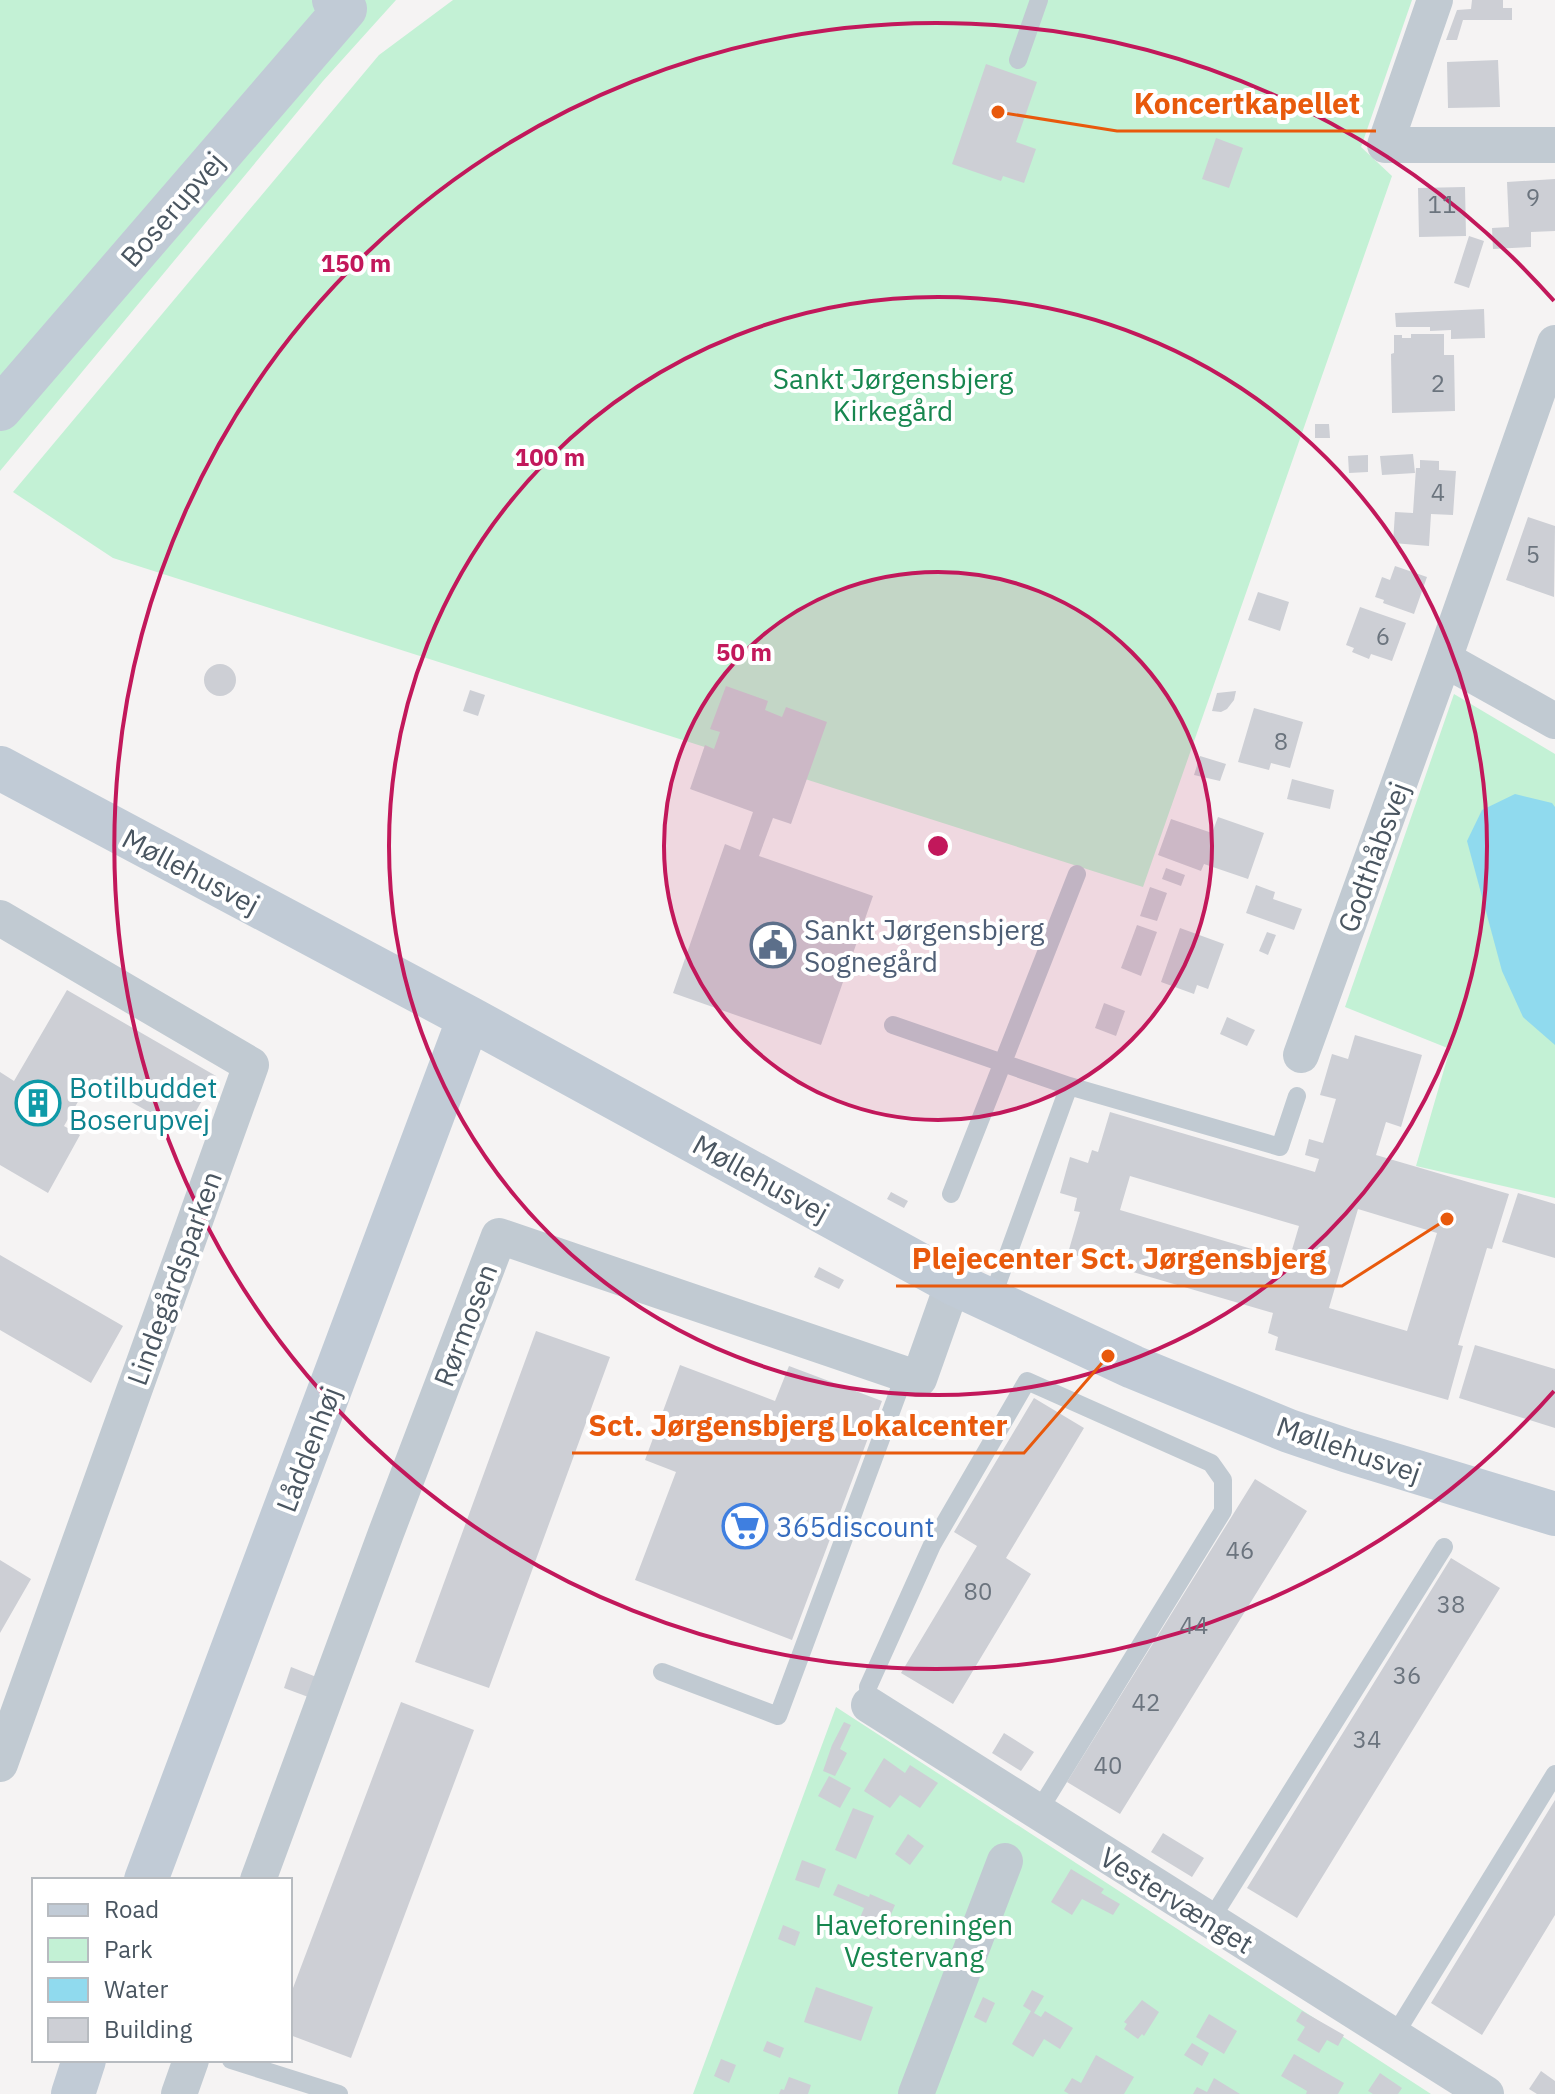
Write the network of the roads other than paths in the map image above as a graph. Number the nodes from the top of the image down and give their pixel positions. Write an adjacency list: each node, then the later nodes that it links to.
1 (1039, 0): 4 (lane)
2 (1435, 0): 5 (street)
3 (344, 3): 7 (street, Boserupvej)
4 (1018, 60)
5 (1555, 145)
6 (1555, 343): 8 (street, Godthåbsvej)
7 (0, 409)
8 (1444, 659): 9 (street); 15 (street, Godthåbsvej)
9 (1555, 721)
10 (0, 768): 13 (street, Møllehusvej)
11 (1077, 874): 16 (lane)
12 (0, 918): 26 (street, Lindegårdsparken)
13 (469, 1018): 20 (street, Møllehusvej); 30 (street, Låddenhøj)
14 (893, 1025): 16 (lane)
15 (1301, 1055)
16 (1003, 1063): 17 (lane); 19 (lane)
17 (1069, 1086): 18 (lane); 20 (lane)
18 (1297, 1096)
19 (951, 1194)
20 (972, 1292): 21 (street); 22 (street, Møllehusvej)
21 (905, 1374): 24 (lane); 31 (street, Rørmosen)
22 (1555, 1514)
23 (1444, 1547): 32 (lane)
24 (662, 1672)
25 (869, 1705): 28 (street, Vestervænget); 28 (lane)
26 (0, 1764)
27 (1555, 1774): 33 (lane)
28 (1038, 1812): 32 (street, Vestervænget)
29 (1005, 1861): 40 (street)
30 (147, 1878)
31 (259, 1878)
32 (1210, 1921): 33 (street, Vestervænget)
33 (1394, 2036): 41 (street, Vestervænget)
34 (83, 2062): 37 (street)
35 (190, 2062): 38 (street)
36 (237, 2062): 39 (lane)
37 (73, 2094)
38 (179, 2094)
39 (339, 2094)
40 (916, 2094)
41 (1486, 2094)

